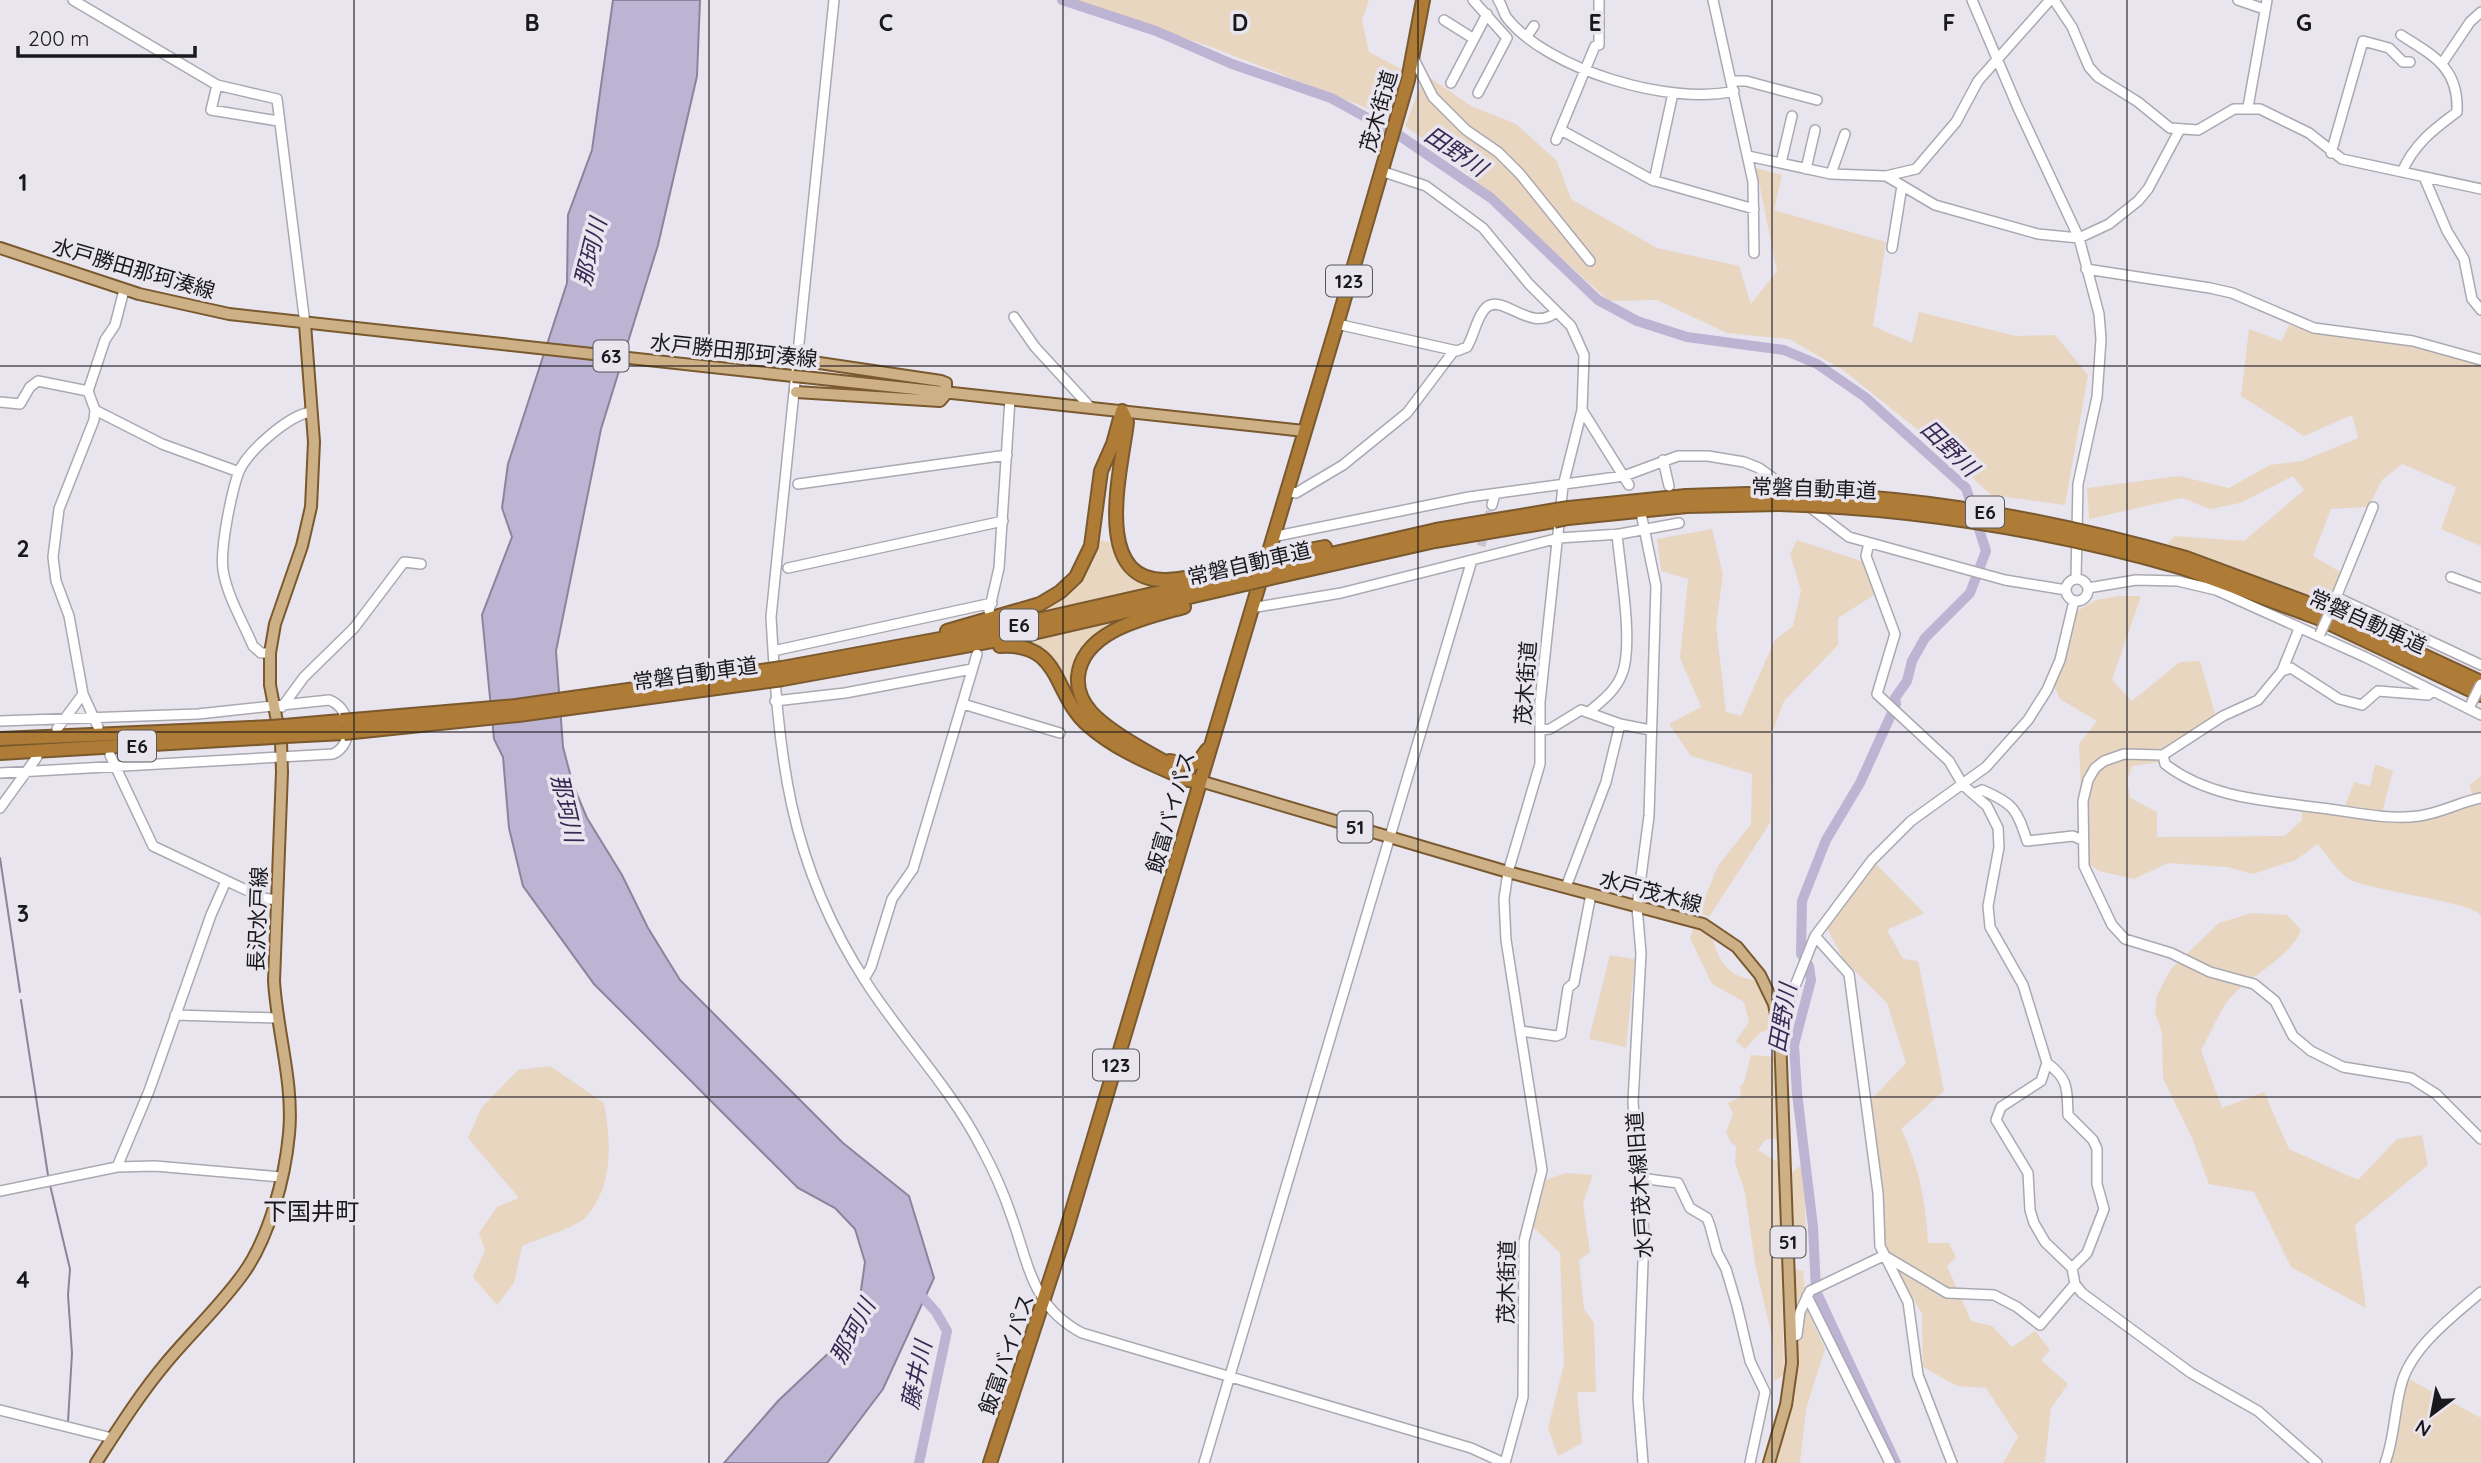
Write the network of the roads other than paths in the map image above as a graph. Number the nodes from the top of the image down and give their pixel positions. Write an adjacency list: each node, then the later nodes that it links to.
1 (73, 0): 26 (street)
2 (834, 0): 65 (street)
3 (1423, 0): 19 (highway, 茂木街道 / 123)
4 (1473, 0): 13 (street)
5 (1498, 0): 17 (street)
6 (1600, 0): 23 (street)
7 (1713, 0): 24 (street)
8 (1972, 0): 20 (street)
9 (2052, 0): 20 (street); 36 (street)
10 (2238, 0): 11 (street)
11 (2266, 4): 31 (street)
12 (2481, 12): 22 (street)
13 (1487, 14): 18 (street); 28 (street)
14 (1444, 20): 18 (street)
15 (1534, 26): 17 (street)
16 (2401, 35): 22 (street)
17 (1527, 36): 23 (street)
18 (1474, 39): 25 (street)
19 (1413, 57): 43 (highway, 茂木街道 / 123); 56 (street)
20 (1998, 60): 46 (street); 52 (street)
21 (2410, 62): 39 (street)
22 (2443, 62): 44 (street)
23 (1584, 68): 29 (street); 34 (street)
24 (1731, 81): 27 (street); 30 (street)
25 (1451, 83)
26 (218, 85): 33 (street); 33 (street)
27 (1734, 91): 29 (street); 40 (street)
28 (1478, 93)
29 (1673, 93): 48 (street)
30 (1817, 100)
31 (2248, 107): 36 (street); 39 (street)
32 (1792, 116): 41 (street)
33 (278, 121): 62 (street)
34 (1561, 130): 38 (street); 48 (street)
35 (1815, 130): 42 (street)
36 (2179, 131): 52 (street)
37 (1845, 134): 45 (street)
38 (1556, 140)
39 (2331, 153): 44 (street)
40 (1748, 156): 41 (street); 51 (street)
41 (1781, 163): 42 (street)
42 (1807, 169): 45 (street)
43 (1381, 171): 60 (street, 茂木街道); 63 (highway, 飯富バイパス / 123)
44 (2402, 172): 47 (street)
45 (1831, 174): 46 (street)
46 (1886, 176): 49 (street)
47 (2424, 177): 50 (street); 59 (street)
48 (1654, 181): 51 (street)
49 (1902, 186): 52 (street); 54 (street)
50 (2481, 189)
51 (1754, 208): 55 (street)
52 (2079, 238): 57 (street)
53 (0, 248): 58 (main road, 水戸勝田那珂湊線 / 63)
54 (1892, 248)
55 (1754, 253)
56 (1590, 261)
57 (2087, 269): 66 (street); 106 (street)
58 (124, 290): 62 (main road, 水戸勝田那珂湊線 / 63); 67 (street)
59 (2481, 310)
60 (1556, 312): 64 (street); 74 (street, 茂木街道)
61 (1014, 317): 72 (street)
62 (305, 324): 69 (main road, 水戸勝田那珂湊線 / 63); 76 (main road, 長沢水戸線)
63 (1337, 324): 64 (street); 77 (highway, 飯富バイパス / 123)
64 (1453, 352): 85 (street)
65 (799, 360): 68 (street); 69 (main road)
66 (2481, 360)
67 (88, 390): 71 (street); 73 (street)
68 (796, 392): 69 (main road); 115 (street)
69 (946, 392): 70 (main road, 水戸勝田那珂湊線 / 63)
70 (1010, 399): 72 (main road, 水戸勝田那珂湊線 / 63); 78 (street)
71 (0, 402)
72 (1091, 408): 75 (main road, 水戸勝田那珂湊線 / 63)
73 (95, 410): 80 (street); 124 (street)
74 (1582, 410): 81 (street); 83 (street, 茂木街道)
75 (1122, 411): 77 (main road, 水戸勝田那珂湊線 / 63); 104 (highway); 120 (highway)
76 (311, 412): 80 (street); 116 (main road, 長沢水戸線)
77 (1304, 431): 85 (highway, 飯富バイパス / 123)
78 (1007, 455): 82 (street); 91 (street)
79 (1663, 460): 81 (street); 84 (street); 97 (street)
80 (239, 472): 116 (street)
81 (1626, 481): 83 (street)
82 (798, 484)
83 (1563, 486): 86 (street); 96 (street, 茂木街道)
84 (1669, 486)
85 (1286, 491): 95 (highway, 飯富バイパス / 123)
86 (1494, 494): 87 (street); 95 (street)
87 (1492, 505)
88 (2373, 507): 110 (street)
89 (1559, 516): 100 (highway, 常磐自動車道 / E6, bridge); 103 (highway); 103 (highway, 常磐自動車道 / E6)
90 (1642, 518): 93 (street, 水戸茂木線旧道)
91 (1003, 521): 102 (street); 115 (street)
92 (1679, 523): 93 (street)
93 (1646, 530): 94 (street); 138 (street, 水戸茂木線旧道)
94 (1617, 534): 96 (street); 129 (street)
95 (1272, 537): 112 (highway, 飯富バイパス / 123)
96 (1559, 538): 99 (street); 137 (street, 茂木街道)
97 (1869, 543): 109 (street); 153 (street)
98 (1481, 546): 99 (street)
99 (1475, 559): 112 (street); 157 (street)
100 (2185, 563): 122 (highway, 常磐自動車道 / E6); 126 (highway, 常磐自動車道 / E6)
101 (421, 564): 128 (street)
102 (788, 568)
103 (1273, 571): 104 (highway, bridge); 104 (highway)
104 (1252, 576): 120 (highway, 常磐自動車道 / E6); 148 (highway)
105 (2451, 577): 108 (street)
106 (2076, 579): 107 (street); 109 (street)
107 (2088, 588): 111 (street); 113 (street)
108 (2481, 588)
109 (2066, 590): 111 (street)
110 (2336, 599): 114 (street, bridge); 118 (street)
111 (2074, 601): 153 (street)
112 (1251, 608): 142 (highway, 飯富バイパス / 123)
113 (2299, 629): 114 (street); 121 (street)
114 (2319, 636): 123 (street)
115 (773, 652): 125 (street)
116 (270, 653): 128 (main road, 長沢水戸線)
117 (977, 654): 119 (street)
118 (2481, 665)
119 (972, 669): 125 (street); 127 (street)
120 (804, 670): 139 (highway, 常磐自動車道 / E6, bridge); 152 (highway)
121 (2282, 671): 123 (street); 146 (street)
122 (2481, 683): 126 (street, bridge)
123 (2432, 691): 126 (street)
124 (83, 694): 131 (street); 132 (street)
125 (775, 701): 166 (street)
126 (2474, 703): 130 (street)
127 (963, 704): 140 (street); 166 (street)
128 (278, 707): 132 (street); 145 (main road, 長沢水戸線); 145 (street)
129 (1590, 711): 134 (street); 137 (street)
130 (2481, 715)
131 (65, 717): 132 (street); 133 (street); 136 (street)
132 (94, 718): 135 (street)
133 (0, 721)
134 (1620, 724): 138 (street); 161 (street)
135 (98, 727)
136 (57, 729)
137 (1541, 730): 159 (street, 茂木街道)
138 (1650, 730): 164 (street, 水戸茂木線旧道)
139 (279, 732): 141 (highway, 常磐自動車道 / E6); 143 (highway, 常磐自動車道 / E6)
140 (1060, 733)
141 (0, 739)
142 (1211, 742): 148 (highway); 152 (highway, 飯富バイパス / 123)
143 (0, 753)
144 (110, 755): 149 (street)
145 (281, 755): 149 (street); 163 (main road, 長沢水戸線)
146 (2162, 755): 155 (street); 158 (street)
147 (37, 757): 150 (street)
148 (1160, 758): 152 (highway)
149 (115, 767): 150 (street); 160 (street)
150 (27, 770): 151 (street); 156 (street)
151 (0, 773)
152 (1200, 781): 157 (main road, 水戸茂木線 / 51); 182 (highway, 飯富バイパス / 123)
153 (1963, 785): 154 (street); 165 (street)
154 (1973, 794): 158 (street); 171 (street)
155 (2481, 798)
156 (0, 808)
157 (1390, 838): 159 (main road, 水戸茂木線 / 51); 184 (street)
158 (2081, 840): 172 (street)
159 (1508, 872): 161 (main road, 水戸茂木線 / 51); 170 (street, 茂木街道)
160 (226, 881): 163 (street); 167 (street)
161 (1566, 887): 162 (main road, 水戸茂木線 / 51)
162 (1591, 894): 164 (main road, 水戸茂木線 / 51); 170 (street)
163 (277, 901): 168 (main road, 長沢水戸線)
164 (1637, 906): 169 (main road, 水戸茂木線 / 51); 175 (street, 水戸茂木線旧道)
165 (1815, 936): 169 (street); 177 (street)
166 (864, 979): 182 (street)
167 (175, 1015): 168 (street); 173 (street)
168 (276, 1018): 174 (main road, 長沢水戸線)
169 (1778, 1018): 183 (main road, 水戸茂木線 / 51)
170 (1521, 1031): 190 (street, 茂木街道)
171 (2047, 1063): 178 (street); 178 (street)
172 (2481, 1137)
173 (117, 1167): 174 (street); 176 (street)
174 (281, 1177): 186 (main road, 長沢水戸線)
175 (1640, 1178): 191 (street, 水戸茂木線旧道); 192 (street)
176 (0, 1191)
177 (1883, 1256): 179 (street); 180 (street); 195 (street)
178 (2072, 1268): 179 (street)
179 (2075, 1284): 196 (street)
180 (1811, 1291): 183 (street); 194 (street)
181 (2479, 1296): 197 (street)
182 (1044, 1303): 184 (street); 188 (highway, 飯富バイパス / 123)
183 (1792, 1338): 193 (main road, 水戸茂木線 / 51)
184 (1230, 1376): 189 (street); 190 (street)
185 (0, 1410): 186 (street)
186 (112, 1438): 187 (main road, 長沢水戸線)
187 (96, 1463)
188 (990, 1463)
189 (1204, 1463)
190 (1505, 1463)
191 (1643, 1463)
192 (1750, 1463)
193 (1769, 1463)
194 (1890, 1463)
195 (1952, 1463)
196 (2318, 1463)
197 (2385, 1463)

